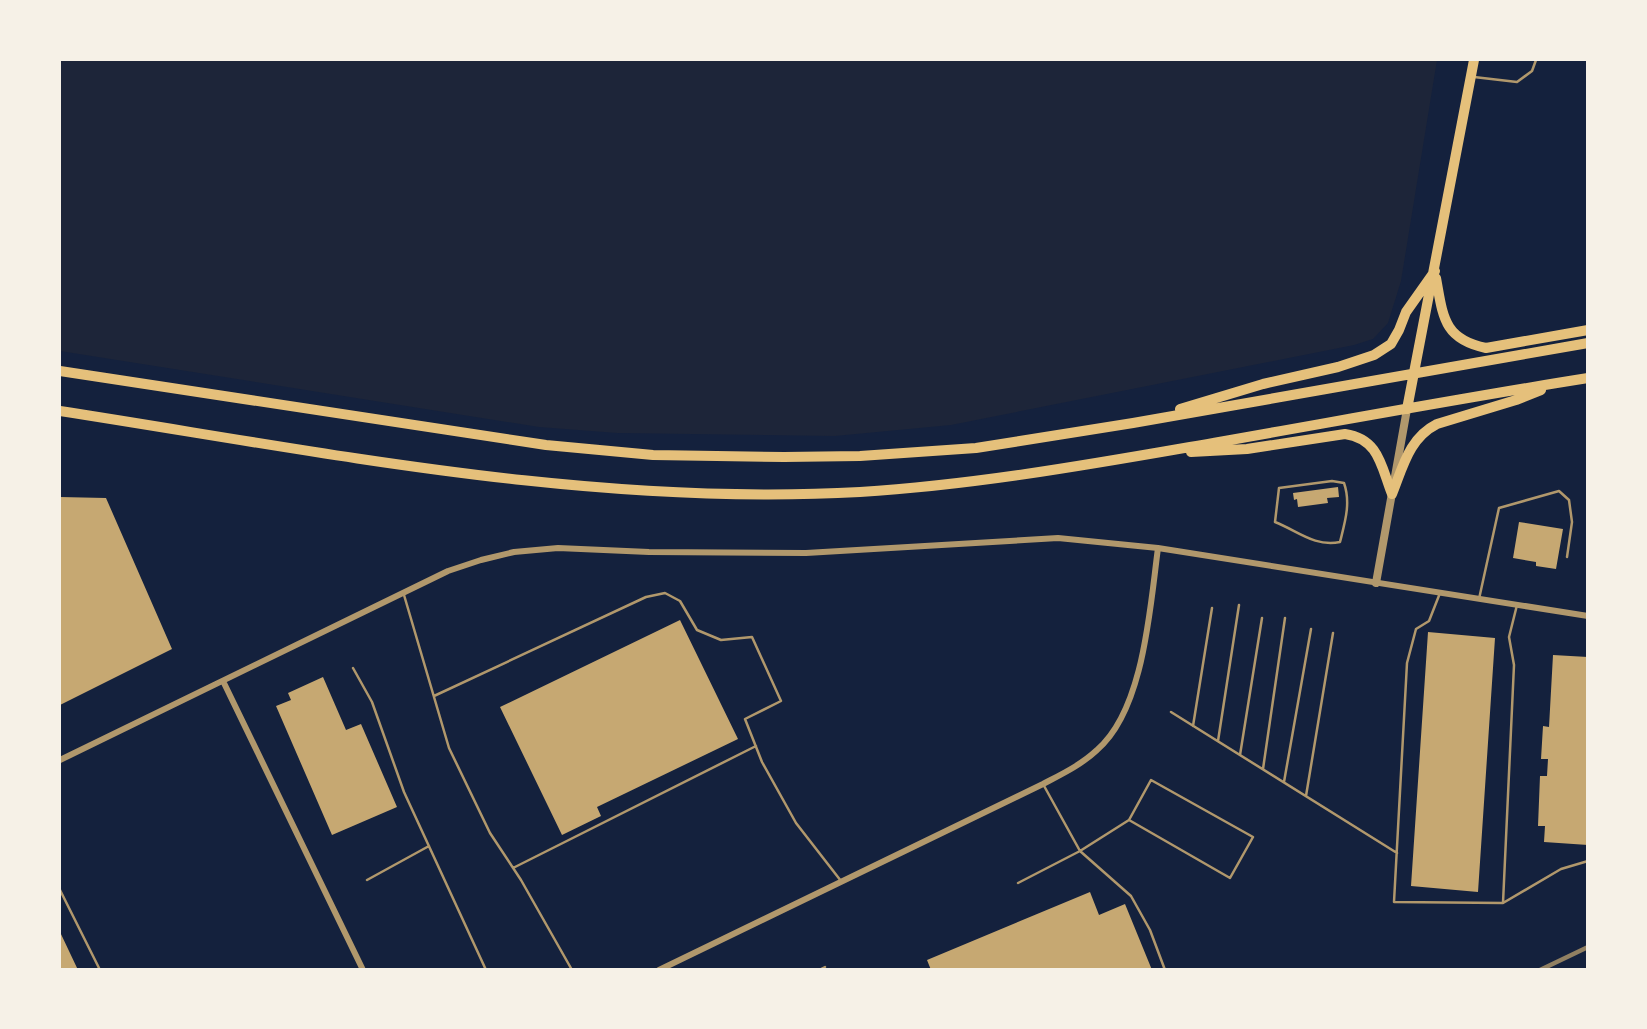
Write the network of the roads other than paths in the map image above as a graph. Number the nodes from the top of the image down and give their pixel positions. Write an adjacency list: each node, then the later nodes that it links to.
1 (1474, 60): 3 (main road)
2 (1536, 60): 3 (lane)
3 (1471, 76): 4 (main road)
4 (1435, 271): 5 (main road); 8 (main road); 13 (main road)
5 (1587, 330)
6 (1587, 343): 8 (main road)
7 (60, 371): 13 (main road)
8 (1415, 373): 11 (main road); 13 (main road)
9 (1587, 378): 10 (main road)
10 (1555, 383): 11 (main road); 15 (main road)
11 (1407, 409): 14 (main road); 15 (street)
12 (60, 411): 14 (main road)
13 (1133, 423)
14 (1150, 454): 15 (main road)
15 (1392, 494): 19 (street)
16 (1275, 522): 16 (lane)
17 (1158, 548): 19 (street); 20 (street); 42 (street)
18 (1567, 557): 22 (lane)
19 (1376, 583): 21 (street)
20 (404, 592): 32 (street); 33 (lane)
21 (1440, 593): 22 (street); 47 (lane)
22 (1479, 599): 24 (street)
23 (1239, 605): 36 (lane)
24 (1517, 605): 26 (street); 54 (lane)
25 (1212, 608): 35 (lane)
26 (1587, 616)
27 (1262, 618): 38 (lane)
28 (1285, 618): 40 (lane)
29 (1311, 629): 41 (lane)
30 (1333, 633): 43 (lane)
31 (353, 668): 45 (lane)
32 (223, 681): 39 (street); 57 (street)
33 (434, 696): 37 (lane); 49 (lane)
34 (1171, 712): 35 (lane)
35 (1193, 726): 36 (lane)
36 (1218, 741): 38 (lane)
37 (756, 746): 49 (lane); 51 (lane)
38 (1240, 755): 40 (lane)
39 (60, 760)
40 (1263, 769): 41 (lane)
41 (1284, 782): 43 (lane)
42 (1042, 784): 46 (lane); 51 (street)
43 (1306, 796): 47 (lane)
44 (1129, 820): 44 (lane); 46 (lane)
45 (429, 846): 50 (lane); 58 (lane)
46 (1080, 851): 52 (lane); 62 (lane)
47 (1397, 853): 54 (lane)
48 (1587, 860): 54 (lane)
49 (513, 868): 59 (lane)
50 (367, 880)
51 (841, 881): 60 (street)
52 (1018, 883)
53 (60, 890): 56 (lane)
54 (1503, 903)
55 (825, 967): 61 (lane)
56 (100, 970)
57 (363, 970)
58 (486, 970)
59 (572, 970)
60 (659, 970)
61 (819, 970)
62 (1165, 970)

